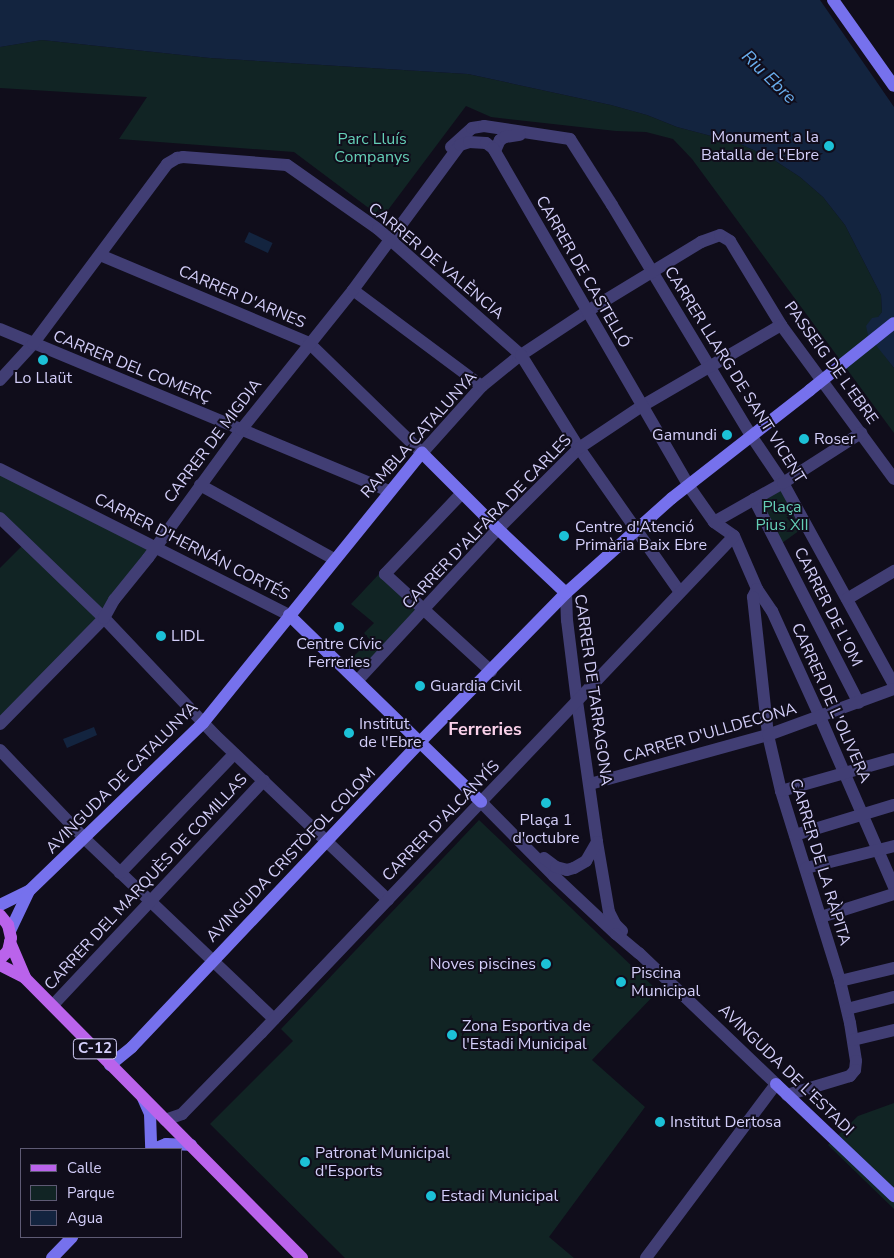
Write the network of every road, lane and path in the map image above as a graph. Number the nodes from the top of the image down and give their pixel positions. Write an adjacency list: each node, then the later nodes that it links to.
1 (834, 0): 2 (street)
2 (894, 86)
3 (530, 134): 4 (street); 5 (street); 9 (street, CARRER LLARG DE SANT VICENT)
4 (495, 151): 6 (street); 11 (street, CARRER DE CASTELLÓ)
5 (378, 229): 6 (street, CARRER DE VALÈNCIA); 8 (street, CARRER DE VALÈNCIA)
6 (388, 240): 10 (street, CARRER DE MIGDIA); 17 (street, CARRER DE VALÈNCIA)
7 (701, 242): 9 (street, RAMBLA CATALUNYA); 13 (street, PASSEIG DE L'EBRE)
8 (100, 255): 15 (street, CARRER D'ARNES); 16 (street, CARRER DE VALÈNCIA)
9 (652, 273): 11 (street, RAMBLA CATALUNYA); 18 (street, CARRER LLARG DE SANT VICENT)
10 (353, 290): 15 (street, CARRER DE MIGDIA); 20 (street)
11 (586, 312): 17 (street, RAMBLA CATALUNYA); 21 (street, CARRER DE CASTELLÓ)
12 (894, 323): 24 (street, AVINGUDA CRISTÒFOL COLOM, bridge)
13 (781, 325): 18 (street, CARRER D'ALFARA DE CARLES); 23 (street, PASSEIG DE L'EBRE)
14 (0, 329): 16 (street, CARRER DEL COMERÇ)
15 (309, 343): 22 (street, CARRER DE MIGDIA); 26 (street, CARRER D'ARNES)
16 (33, 344): 19 (street, CARRER DE VALÈNCIA); 22 (street, CARRER DEL COMERÇ)
17 (521, 355): 20 (street, RAMBLA CATALUNYA); 25 (street, CARRER DE VALÈNCIA)
18 (710, 366): 21 (street, CARRER D'ALFARA DE CARLES); 24 (street, CARRER LLARG DE SANT VICENT)
19 (0, 380)
20 (482, 386): 26 (street, RAMBLA CATALUNYA)
21 (642, 406): 25 (street, CARRER D'ALFARA DE CARLES); 31 (street, CARRER DE CASTELLÓ)
22 (241, 430): 30 (street, CARRER DE MIGDIA); 32 (street, CARRER DEL COMERÇ)
23 (861, 432): 28 (street, PASSEIG DE L'EBRE); 29 (street)
24 (752, 437): 29 (street, CARRER LLARG DE SANT VICENT); 31 (street, AVINGUDA CRISTÒFOL COLOM)
25 (579, 448): 37 (street, CARRER D'ALFARA DE CARLES); 38 (street, CARRER DE VALÈNCIA)
26 (422, 453): 32 (street, RAMBLA CATALUNYA); 33 (street, CARRER DE TARRAGONA)
27 (0, 469): 40 (street, CARRER D'HERNÁN CORTÉS)
28 (894, 479)
29 (783, 483): 34 (street); 46 (street, CARRER LLARG DE SANT VICENT)
30 (200, 485): 40 (street, CARRER DE MIGDIA); 41 (street)
31 (688, 485): 36 (street, CARRER DE CASTELLÓ); 38 (street, AVINGUDA CRISTÒFOL COLOM)
32 (390, 491): 41 (street, RAMBLA CATALUNYA)
33 (462, 493): 37 (street, CARRER DE TARRAGONA); 47 (street)
34 (754, 499): 36 (street); 55 (street, CARRER DE L'OM)
35 (0, 518): 49 (street)
36 (714, 522): 39 (street, CARRER DE CASTELLÓ)
37 (498, 529): 45 (street, CARRER DE TARRAGONA); 47 (street, CARRER D'ALFARA DE CARLES)
38 (634, 529): 44 (street, CARRER DE VALÈNCIA); 45 (street, AVINGUDA CRISTÒFOL COLOM)
39 (734, 536): 43 (street, CARRER DE L'OLIVERA); 44 (street, CARRER D'ALCANYÍS)
40 (155, 547): 48 (street, CARRER D'HERNÁN CORTÉS); 49 (street, CARRER DE MIGDIA)
41 (334, 559): 48 (street, RAMBLA CATALUNYA)
42 (894, 571): 46 (street)
43 (757, 589): 56 (street, CARRER DE L'OLIVERA); 59 (street, CARRER DE LA RÀPITA)
44 (680, 592): 54 (street, CARRER D'ALCANYÍS)
45 (566, 593): 50 (street, AVINGUDA CRISTÒFOL COLOM); 54 (street, CARRER DE TARRAGONA)
46 (847, 599): 52 (street, CARRER LLARG DE SANT VICENT)
47 (423, 610): 50 (street); 51 (street, CARRER D'ALFARA DE CARLES)
48 (289, 615): 51 (street, CARRER D'HERNÁN CORTÉS); 57 (street, AVINGUDA DE CATALUNYA)
49 (104, 618): 57 (street); 58 (street, CARRER DE MIGDIA)
50 (491, 672): 60 (street, AVINGUDA CRISTÒFOL COLOM)
51 (358, 680): 60 (street, CARRER D'HERNÁN CORTÉS)
52 (894, 685)
53 (894, 689): 55 (street, CARRER D'ULLDECONA)
54 (577, 701): 66 (street, CARRER DE TARRAGONA); 68 (street, CARRER D'ALCANYÍS)
55 (859, 703): 56 (street, CARRER D'ULLDECONA)
56 (820, 717): 59 (street, CARRER D'ULLDECONA); 64 (street, CARRER DE L'OLIVERA)
57 (203, 723): 62 (street); 73 (street, AVINGUDA DE CATALUNYA)
58 (0, 724)
59 (768, 735): 66 (street, CARRER D'ULLDECONA); 67 (street, CARRER DE LA RÀPITA)
60 (419, 744): 68 (street, CARRER D'HERNÁN CORTÉS); 74 (street, AVINGUDA CRISTÒFOL COLOM)
61 (0, 750): 73 (street)
62 (234, 754): 65 (street); 79 (street)
63 (894, 759): 64 (street)
64 (846, 774): 67 (street); 70 (street, CARRER DE L'OLIVERA)
65 (264, 780): 74 (street); 83 (street, CARRER DEL MARQUÈS DE COMILLAS)
66 (590, 784): 75 (street, CARRER DE TARRAGONA)
67 (782, 791): 72 (street, CARRER DE LA RÀPITA)
68 (481, 802): 71 (street, AVINGUDA DE L'ESTADI); 84 (street, CARRER D'ALCANYÍS)
69 (894, 805): 70 (street)
70 (862, 814): 72 (street); 77 (street, CARRER DE L'OLIVERA)
71 (513, 832): 75 (street); 87 (street, AVINGUDA DE L'ESTADI)
72 (795, 834): 78 (street, CARRER DE LA RÀPITA)
73 (85, 839): 79 (street); 81 (street, AVINGUDA DE CATALUNYA)
74 (327, 841): 84 (street); 93 (street, AVINGUDA CRISTÒFOL COLOM)
75 (598, 842): 86 (street, CARRER DE TARRAGONA)
76 (894, 846): 77 (street)
77 (878, 850): 78 (street); 80 (street, CARRER DE L'OLIVERA)
78 (806, 868): 89 (street, CARRER DE LA RÀPITA)
79 (120, 873): 83 (street)
80 (894, 887)
81 (29, 891): 85 (street); 90 (street)
82 (894, 894): 89 (street)
83 (149, 900): 93 (street); 99 (street, CARRER DEL MARQUÈS DE COMILLAS)
84 (388, 900): 101 (street, CARRER D'ALCANYÍS)
85 (0, 905)
86 (608, 905): 87 (street); 91 (street, CARRER DE TARRAGONA)
87 (589, 909): 91 (street, AVINGUDA DE L'ESTADI)
88 (0, 915): 90 (main road, C-12)
89 (822, 917): 97 (street, CARRER DE LA RÀPITA)
90 (10, 937): 92 (main road); 96 (main road, C-12)
91 (640, 953): 105 (street, AVINGUDA DE L'ESTADI)
92 (0, 960)
93 (213, 961): 101 (street); 104 (street, AVINGUDA CRISTÒFOL COLOM)
94 (0, 965): 96 (main road, C-12)
95 (894, 968): 97 (street)
96 (25, 978): 99 (main road, C-12)
97 (840, 981): 100 (street, CARRER DE LA RÀPITA)
98 (894, 998): 100 (street)
99 (53, 1005): 104 (main road, C-12)
100 (846, 1009): 103 (street, CARRER DE LA RÀPITA)
101 (274, 1019): 108 (street, CARRER D'ALCANYÍS)
102 (894, 1030): 103 (street)
103 (853, 1040): 107 (street, CARRER DE LA RÀPITA)
104 (110, 1065): 106 (main road, C-12)
105 (776, 1084): 107 (street, AVINGUDA DE L'ESTADI); 116 (street)
106 (140, 1094): 108 (main road, C-12); 110 (street)
107 (787, 1094): 112 (street, AVINGUDA DE L'ESTADI)
108 (165, 1120): 109 (main road, C-12)
109 (191, 1145): 111 (street); 115 (main road, C-12)
110 (152, 1148)
111 (155, 1148)
112 (894, 1196)
113 (71, 1238): 114 (street)
114 (52, 1258)
115 (302, 1258)
116 (646, 1258)

